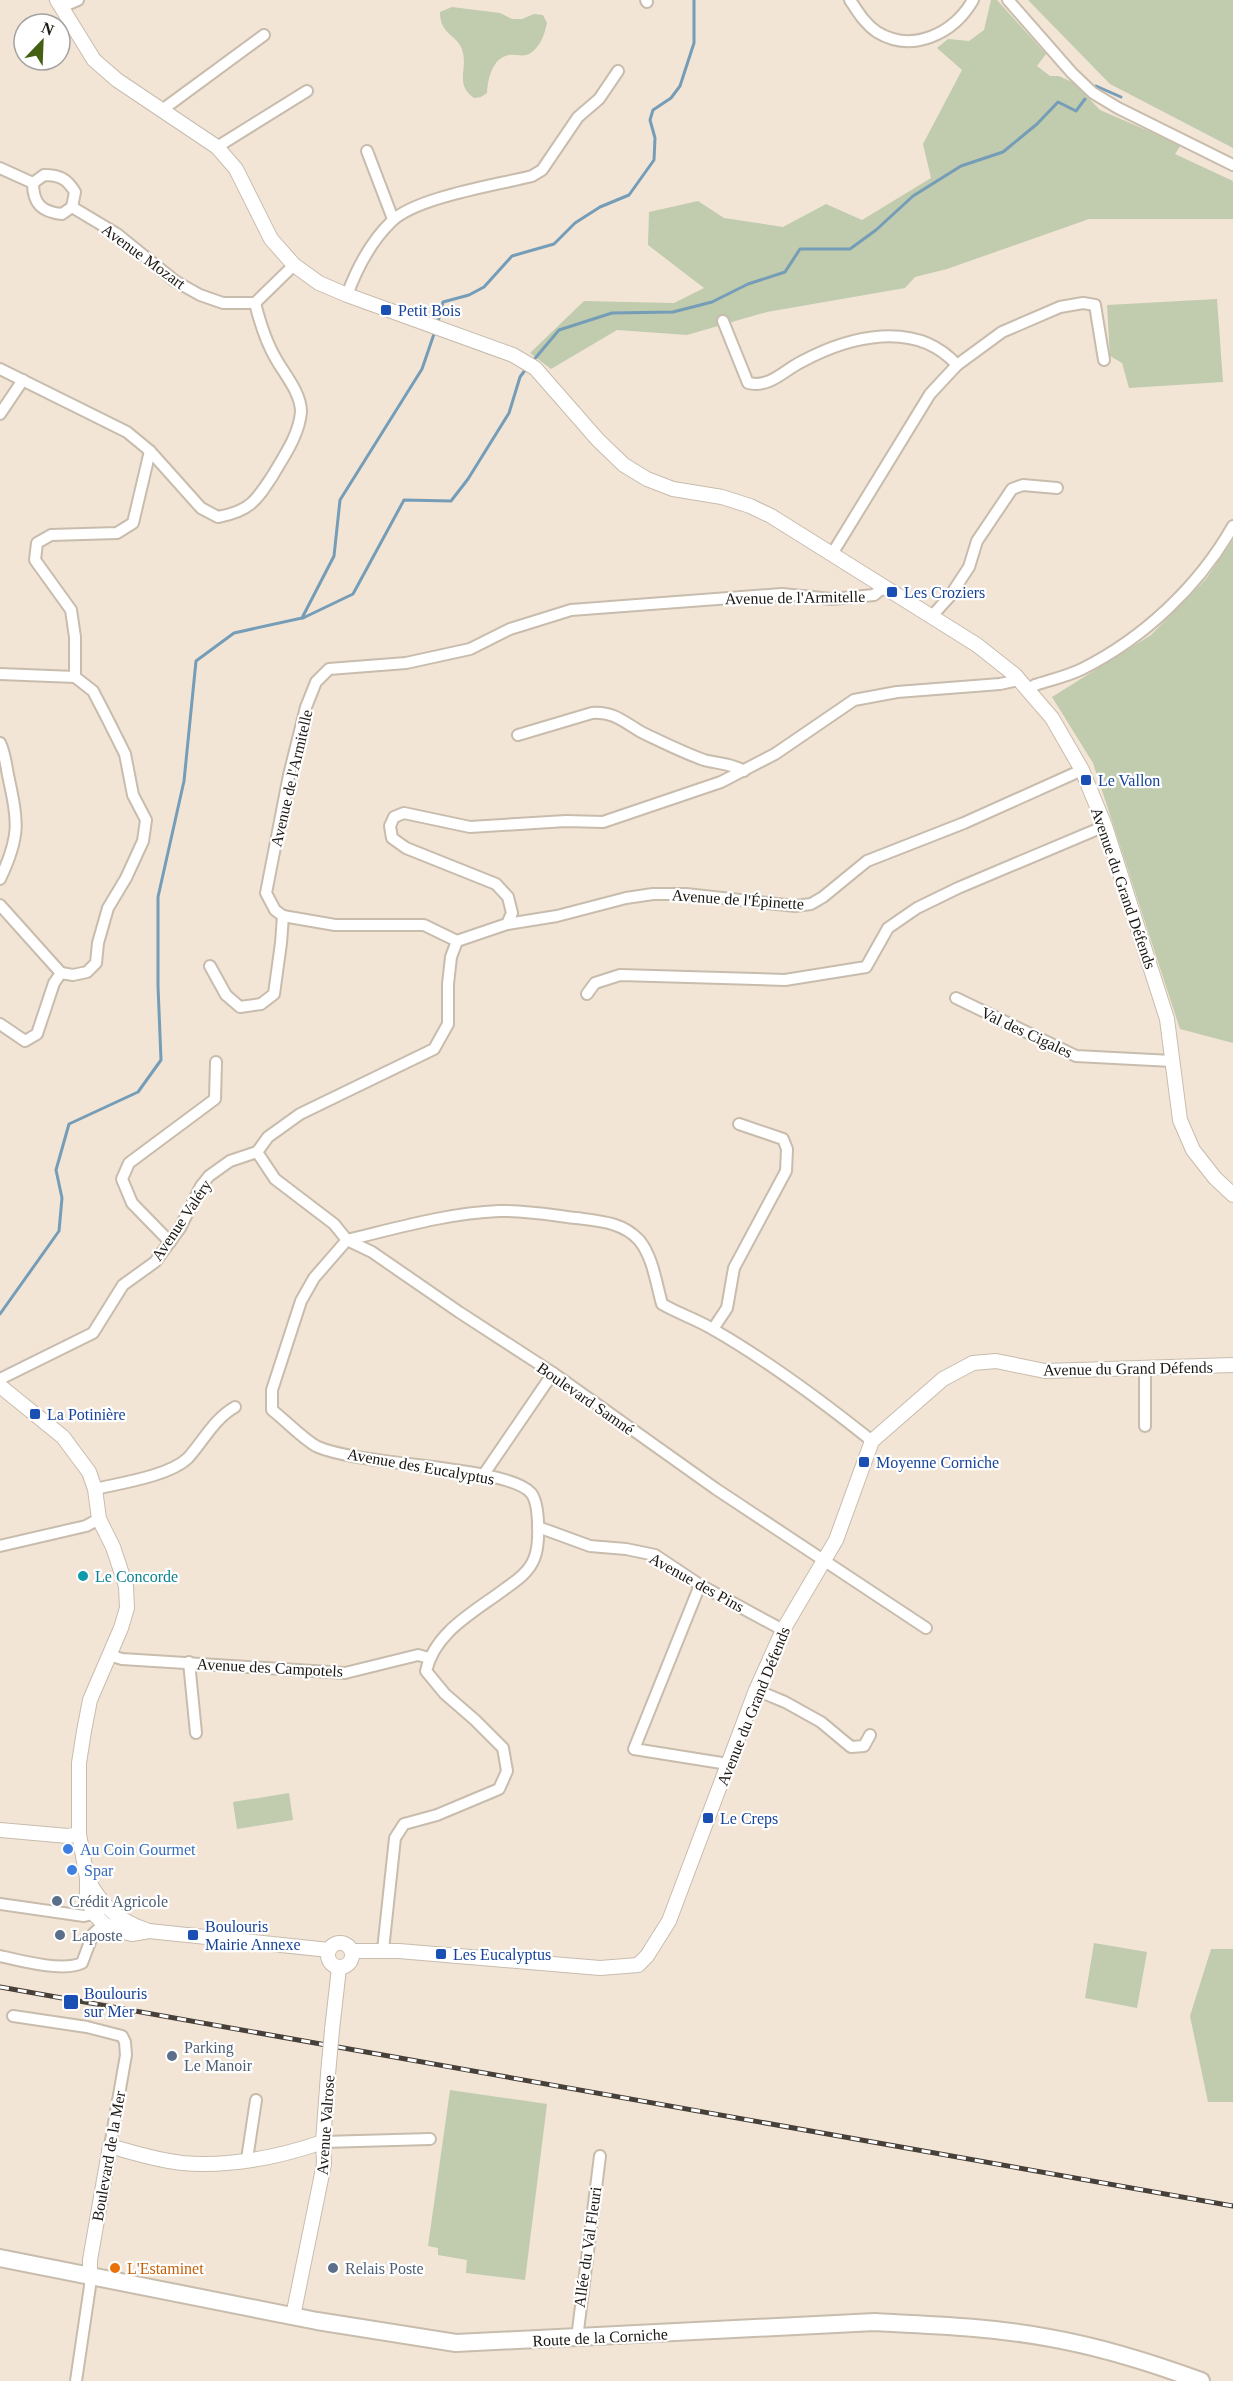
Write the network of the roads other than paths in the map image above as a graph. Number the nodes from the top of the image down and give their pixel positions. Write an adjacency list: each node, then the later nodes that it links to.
1 (78, 0): 5 (street)
2 (850, 0): 3 (street)
3 (973, 0)
4 (1008, 0): 12 (street)
5 (59, 4): 9 (street, Avenue du Grand Défends)
6 (264, 35): 9 (street)
7 (618, 71): 16 (street)
8 (307, 91): 10 (street)
9 (162, 110): 10 (street, Avenue du Grand Défends)
10 (217, 147): 17 (street, Avenue du Grand Défends)
11 (368, 151): 16 (street)
12 (1233, 165)
13 (0, 168): 14 (street)
14 (33, 183): 15 (street); 15 (street)
15 (72, 207): 19 (street, Avenue Mozart)
16 (393, 219): 18 (street)
17 (294, 265): 18 (street, Avenue du Grand Défends); 19 (street)
18 (347, 295): 29 (street, Avenue du Grand Défends)
19 (255, 303): 26 (street)
20 (723, 321): 22 (street)
21 (1104, 360): 22 (street)
22 (957, 365): 29 (street)
23 (0, 369): 24 (street)
24 (23, 380): 25 (street); 26 (street)
25 (0, 414)
26 (150, 451): 33 (street)
27 (1057, 488): 31 (street)
28 (1233, 526): 34 (street)
29 (832, 554): 30 (street, Avenue du Grand Défends)
30 (884, 587): 31 (street, Avenue du Grand Défends); 42 (street, Avenue de l'Armitelle)
31 (931, 617): 34 (street, Avenue du Grand Défends)
32 (0, 674): 33 (street)
33 (75, 677): 46 (street)
34 (1024, 685): 37 (street, Avenue du Grand Défends); 38 (street)
35 (518, 735): 38 (street)
36 (0, 743): 40 (street)
37 (1082, 770): 39 (street, Avenue du Grand Défends); 43 (street, Avenue de l'Épinette)
38 (744, 771): 43 (street)
39 (1105, 826): 47 (street); 50 (street, Avenue du Grand Défends)
40 (0, 879)
41 (0, 904): 46 (street)
42 (283, 916): 44 (street); 45 (street)
43 (507, 924): 44 (street, Avenue de l'Épinette)
44 (458, 941): 53 (street)
45 (210, 966)
46 (60, 973): 49 (street)
47 (588, 994)
48 (956, 999): 50 (street, Val des Cigales)
49 (0, 1024)
50 (1172, 1061): 54 (street, Avenue du Grand Défends)
51 (216, 1062): 56 (street)
52 (739, 1124): 57 (street)
53 (257, 1152): 55 (street); 56 (street, Avenue Valéry)
54 (1233, 1195)
55 (347, 1240): 57 (street); 60 (street, Boulevard Samné); 66 (street, Avenue des Eucalyptus)
56 (170, 1242): 61 (street, Avenue Valéry)
57 (713, 1329): 65 (street)
58 (1233, 1365): 59 (street, Avenue du Grand Défends)
59 (1145, 1370): 64 (street); 65 (street, Avenue du Grand Défends)
60 (553, 1373): 66 (street); 71 (street, Boulevard Samné)
61 (0, 1379)
62 (0, 1386): 67 (street)
63 (235, 1407): 67 (street)
64 (1145, 1426)
65 (872, 1441): 71 (street, Avenue du Grand Défends)
66 (484, 1474): 69 (street, Avenue des Eucalyptus)
67 (95, 1489): 68 (street)
68 (99, 1519): 70 (street); 75 (street)
69 (538, 1527): 72 (street, Avenue des Pins); 76 (street, Avenue des Eucalyptus)
70 (0, 1546)
71 (824, 1559): 73 (street, Boulevard Samné); 74 (street, Avenue du Grand Défends)
72 (700, 1586): 74 (street, Avenue des Pins); 81 (street)
73 (926, 1628)
74 (783, 1630): 78 (street, Avenue du Grand Défends)
75 (109, 1655): 77 (street, Avenue des Campotels); 83 (street)
76 (429, 1658): 77 (street, Avenue des Campotels); 87 (street)
77 (189, 1662): 79 (street)
78 (756, 1690): 80 (street); 81 (street, Avenue du Grand Défends)
79 (196, 1733)
80 (870, 1735)
81 (728, 1764): 87 (street, Avenue du Grand Défends)
82 (0, 1830): 83 (street)
83 (79, 1834): 85 (street)
84 (0, 1904): 85 (street)
85 (102, 1912): 86 (street); 89 (street)
86 (329, 1950): 88 (street); 90 (street)
87 (383, 1950): 88 (street)
88 (352, 1951): 90 (street)
89 (0, 1956)
90 (339, 1968): 94 (street, Avenue Valrose, bridge)
91 (13, 2016): 95 (street, Boulevard de la Mer)
92 (256, 2100): 97 (street)
93 (430, 2139): 94 (street)
94 (323, 2142): 97 (street); 100 (street, Avenue Valrose)
95 (110, 2146): 97 (street); 99 (street, Boulevard de la Mer)
96 (600, 2156): 101 (street, Allée du Val Fleuri)
97 (247, 2159)
98 (0, 2258): 99 (main road, Route de la Corniche)
99 (90, 2276): 100 (main road, Route de la Corniche); 102 (street)
100 (293, 2316): 101 (main road, Route de la Corniche)
101 (577, 2338): 103 (main road, Route de la Corniche)
102 (76, 2381)
103 (1201, 2381)

